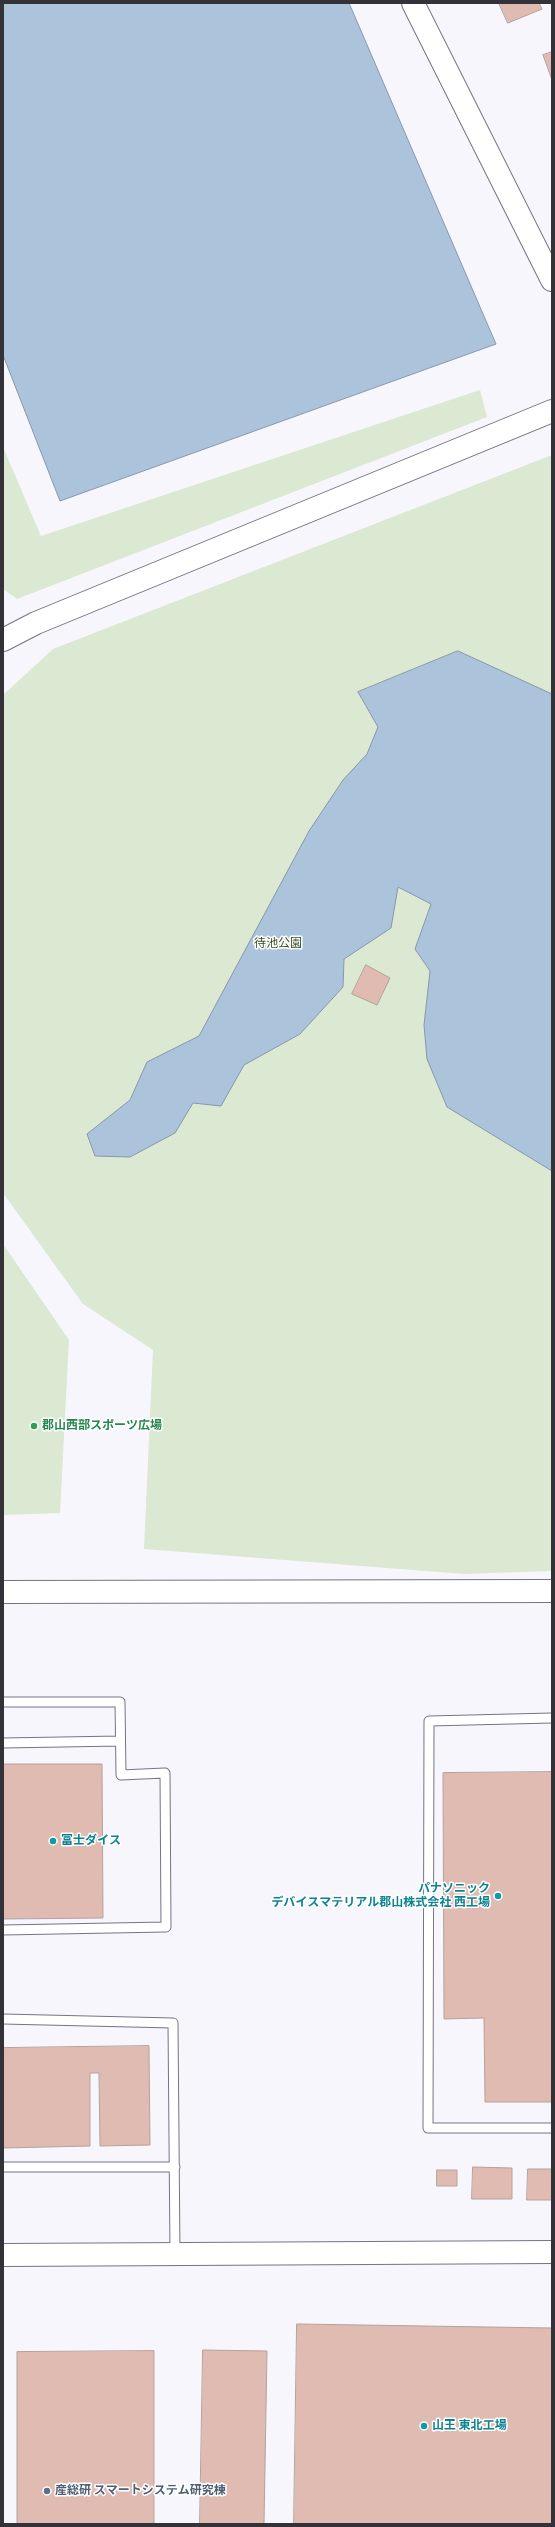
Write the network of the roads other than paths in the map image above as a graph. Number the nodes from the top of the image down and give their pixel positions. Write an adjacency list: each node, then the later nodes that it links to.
1 (413, 3): 2 (street)
2 (552, 280)
3 (552, 411): 4 (street)
4 (3, 640)
5 (552, 1591): 6 (street)
6 (3, 1592)
7 (3, 1702): 9 (lane)
8 (552, 1718): 13 (lane)
9 (120, 1742): 10 (lane); 11 (lane)
10 (3, 1743)
11 (3, 1930)
12 (3, 2019): 14 (lane)
13 (552, 2128)
14 (174, 2167): 15 (lane); 17 (lane)
15 (3, 2168)
16 (552, 2252): 17 (street)
17 (175, 2254): 18 (street)
18 (3, 2255)

